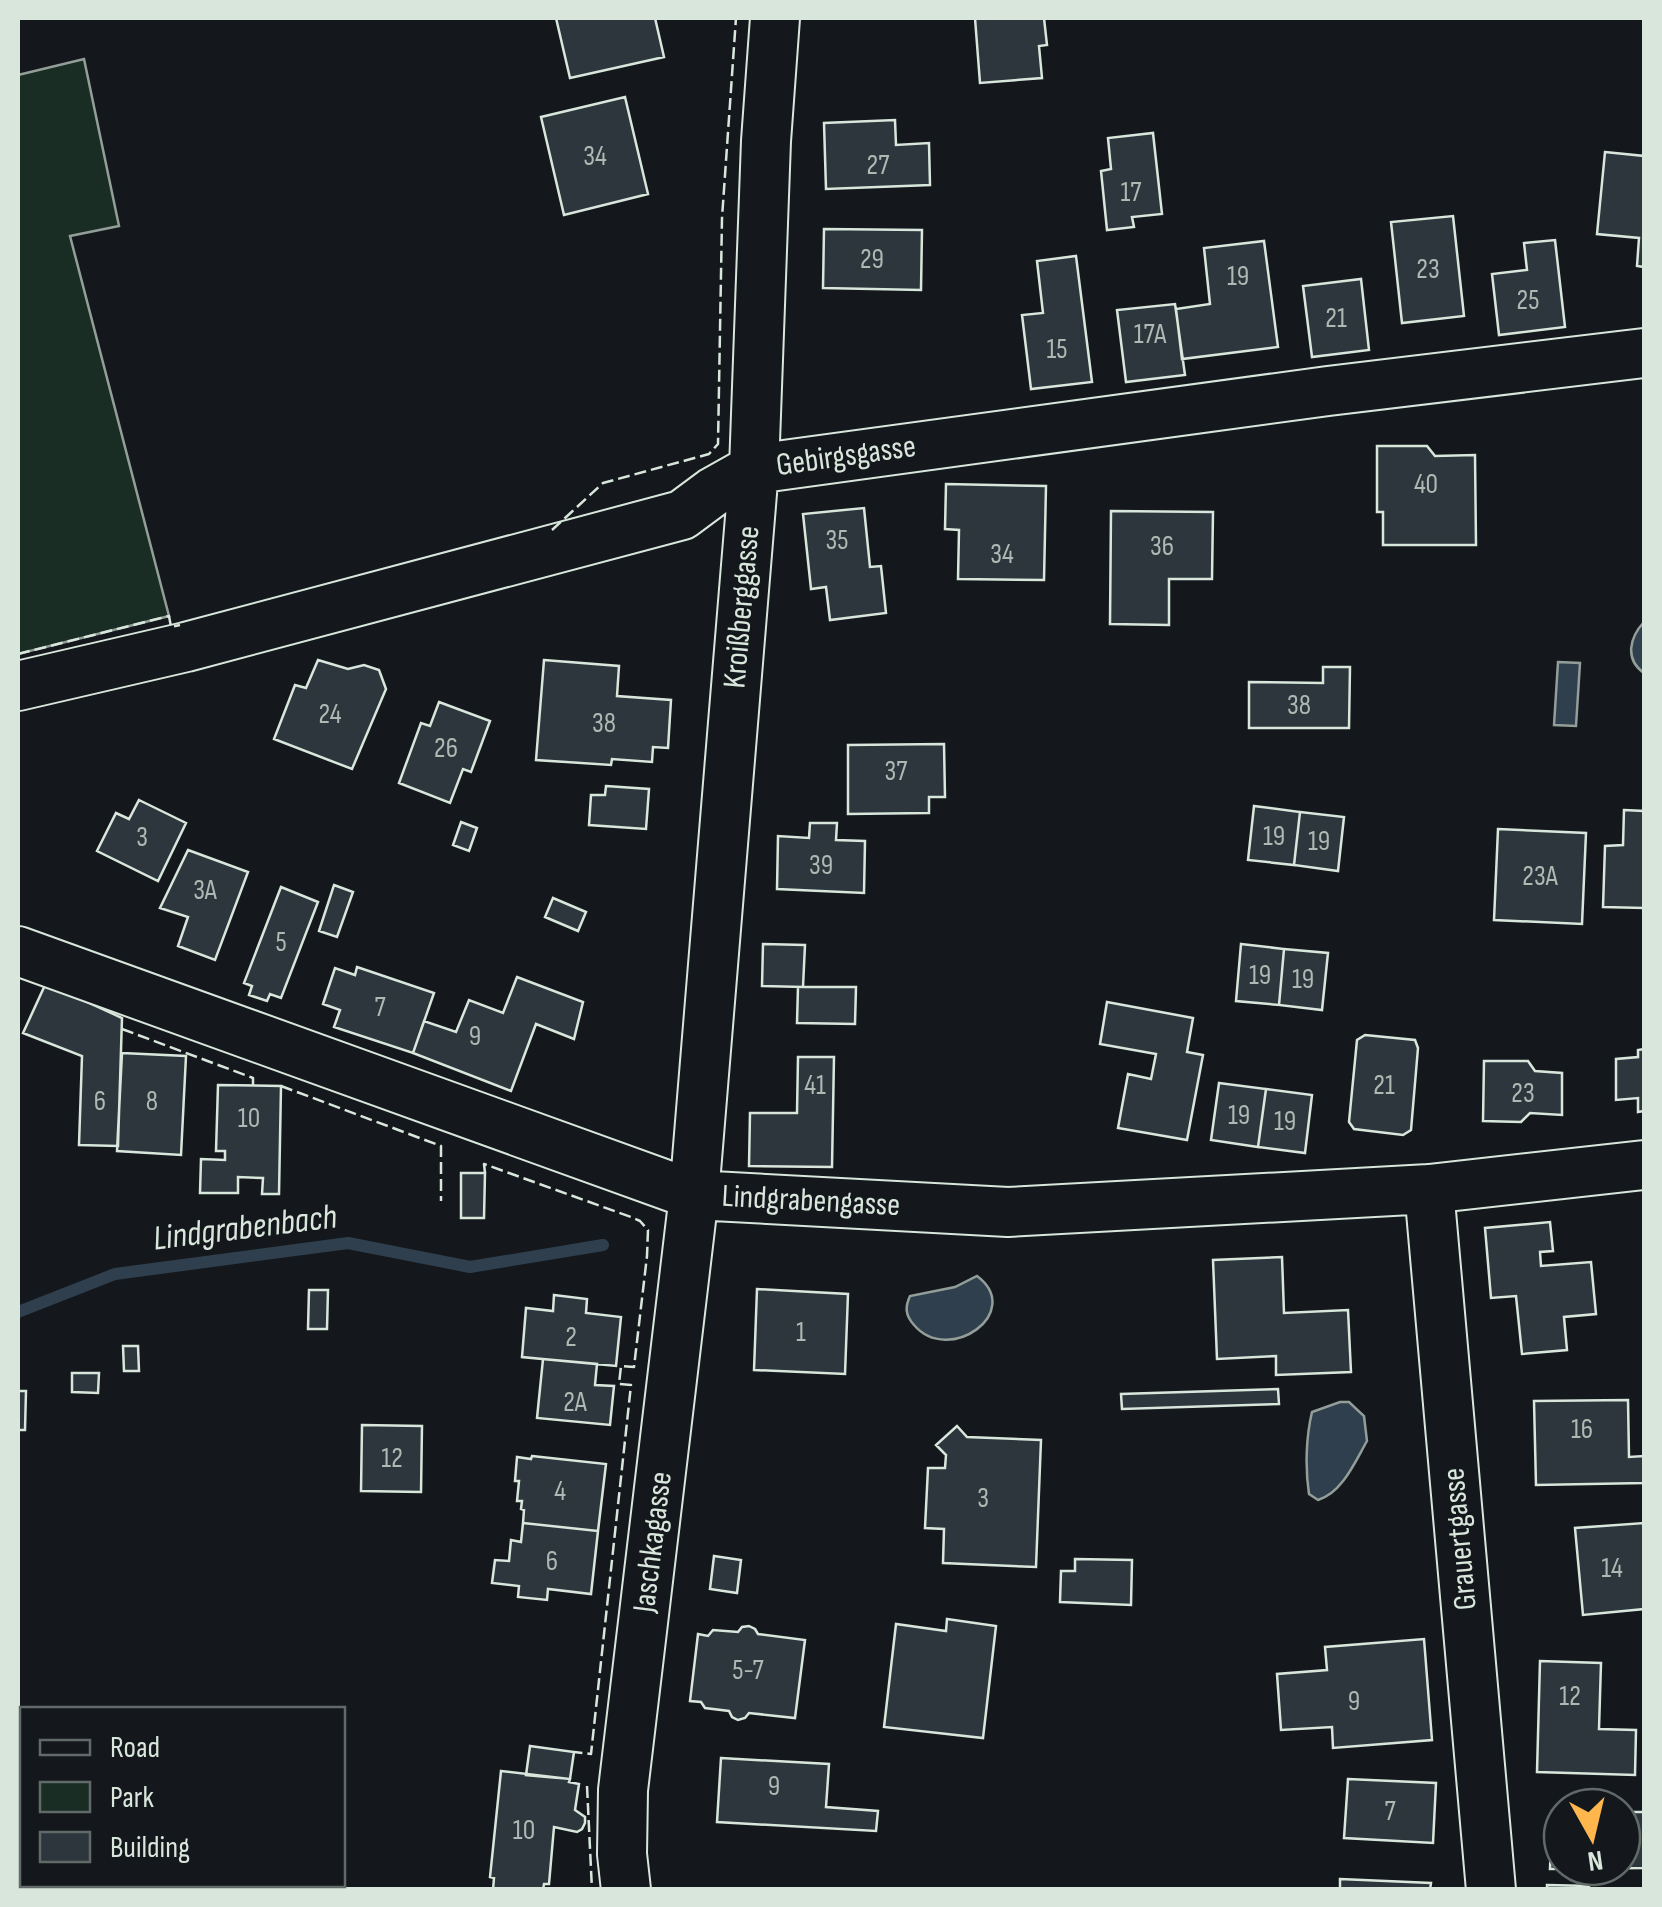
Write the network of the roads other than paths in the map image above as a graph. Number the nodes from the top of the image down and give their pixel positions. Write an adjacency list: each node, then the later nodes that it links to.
1 (775, 18): 3 (street, Kroißberggasse)
2 (1644, 353): 3 (street, Gebirgsgasse)
3 (754, 468): 4 (street, Gebirgsgasse); 8 (street, Kroißberggasse)
4 (18, 686)
5 (18, 951): 8 (street, Lindgrabengasse)
6 (1644, 1165): 7 (street, Lindgrabengasse)
7 (1429, 1188): 8 (street, Lindgrabengasse); 10 (street, Grauertgasse)
8 (694, 1195): 9 (street, Jaschkagasse)
9 (626, 1890)
10 (1491, 1890)

